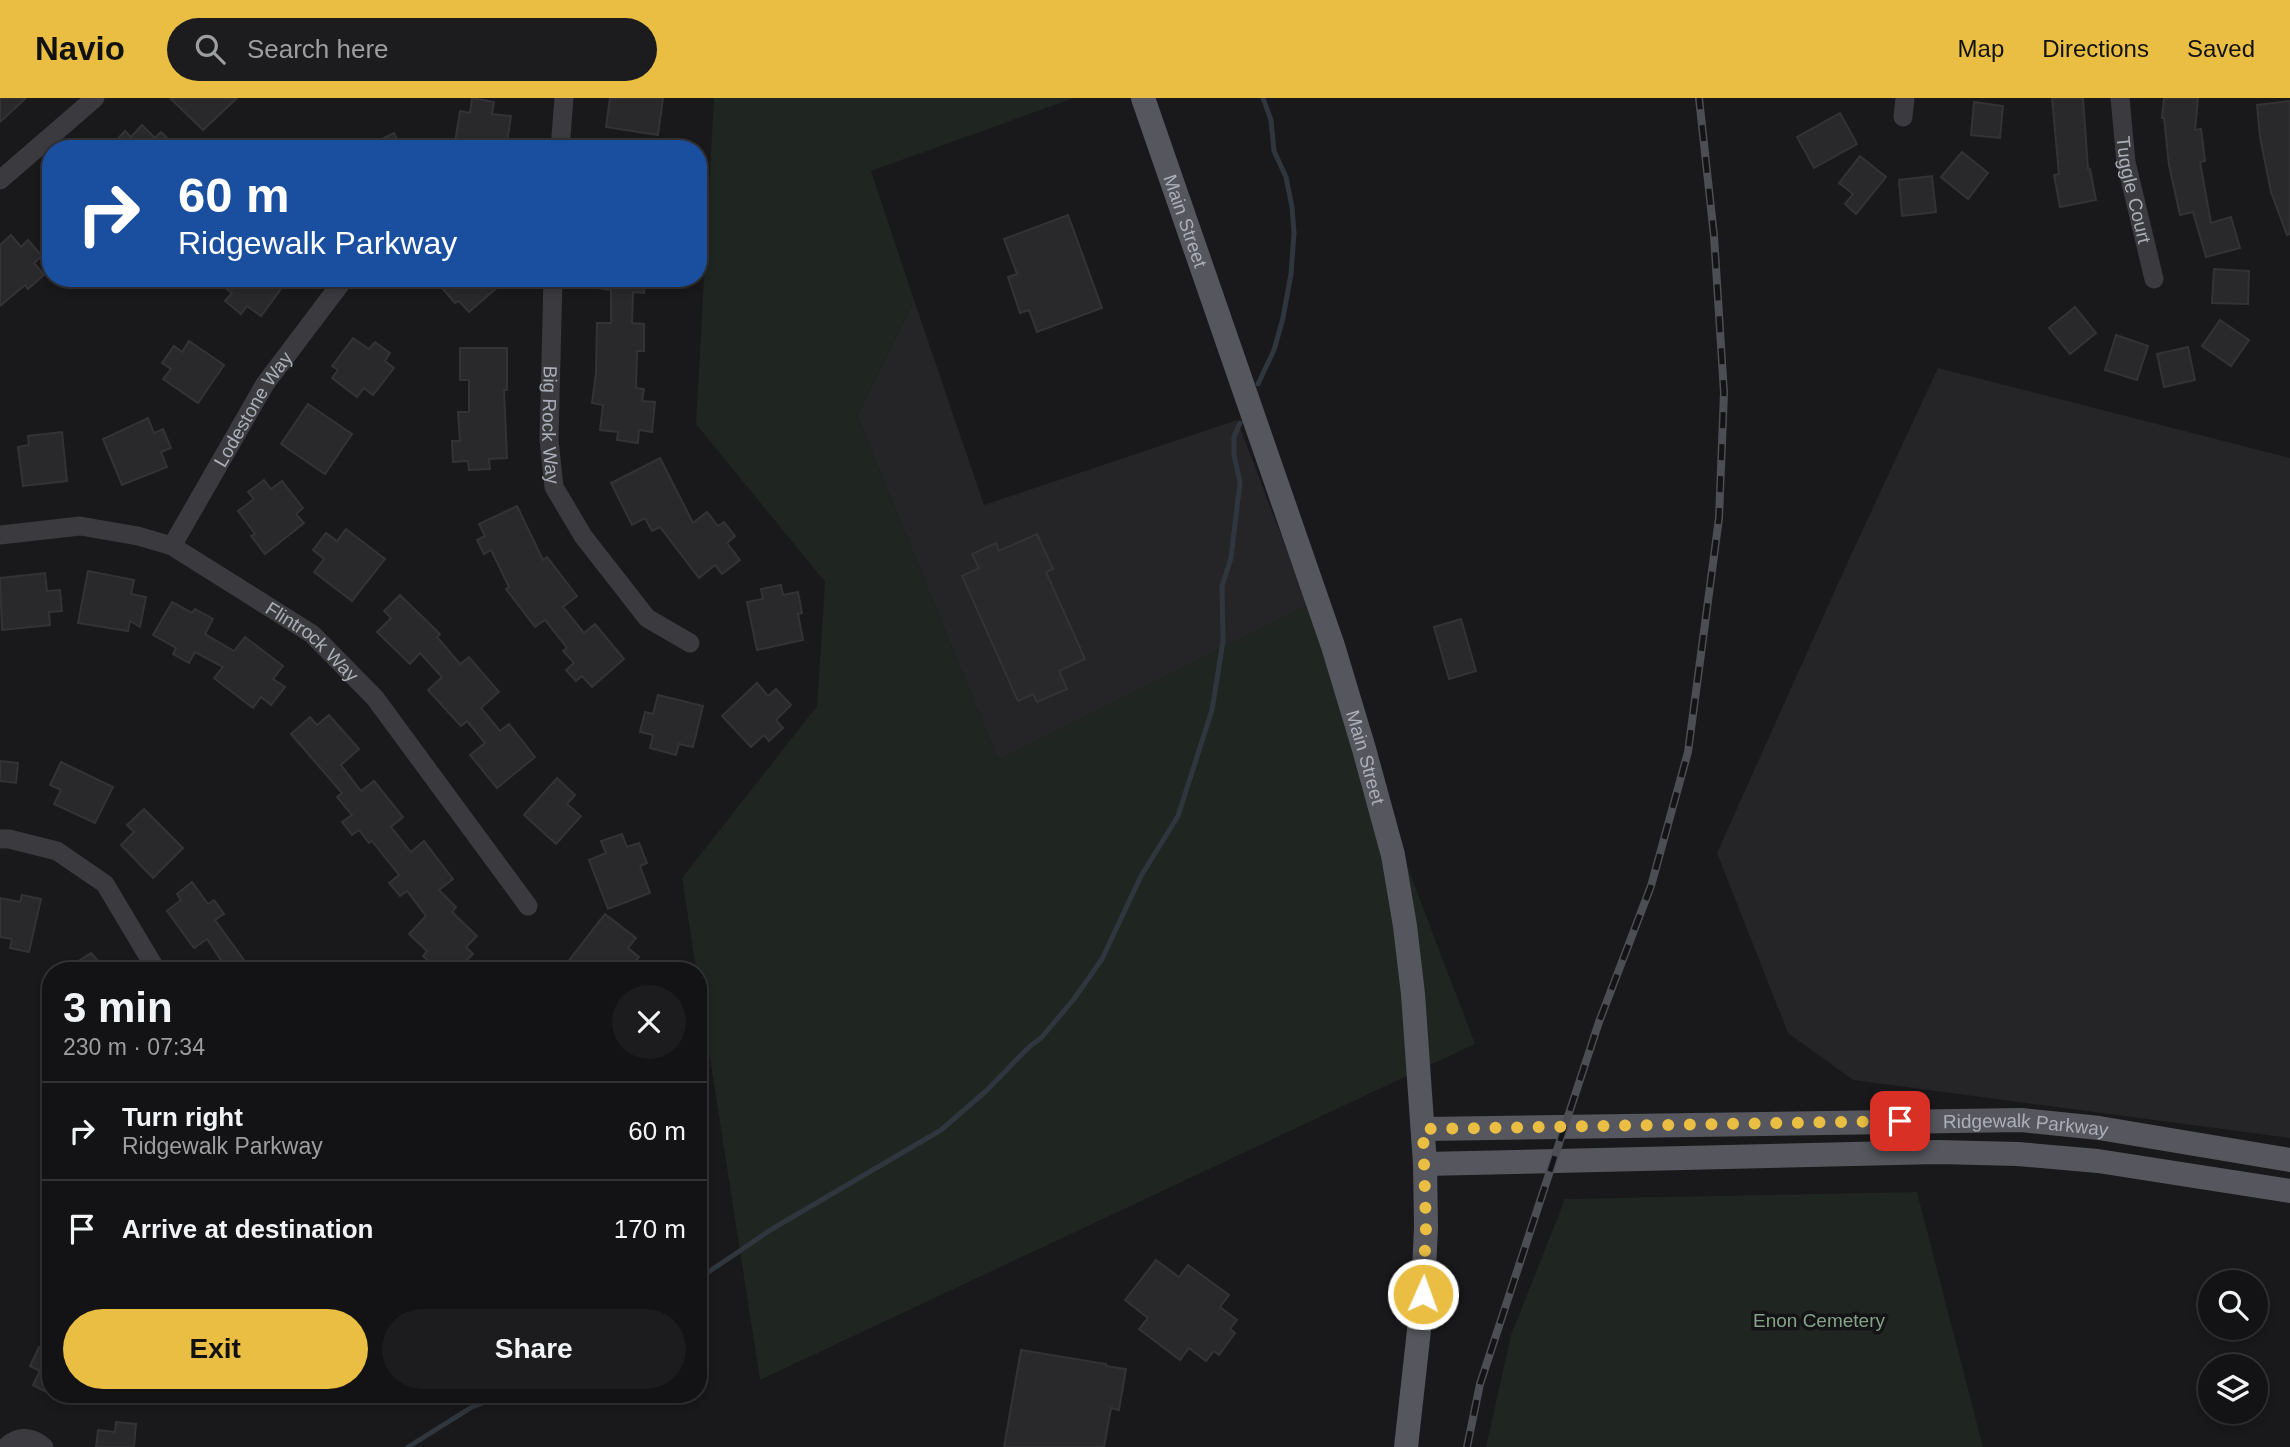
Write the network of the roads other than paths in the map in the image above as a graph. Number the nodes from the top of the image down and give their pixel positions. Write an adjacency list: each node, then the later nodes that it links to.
1 (95, 98): 5 (street)
2 (564, 98): 6 (street)
3 (1143, 98): 18 (main road, Main Street)
4 (2120, 98): 9 (street, Tuggle Court)
5 (46, 140)
6 (560, 140)
7 (42, 144): 8 (street)
8 (0, 180)
9 (2154, 279)
10 (338, 287): 13 (street, Lodestone Way)
11 (552, 287): 14 (street, Big Rock Way)
12 (0, 535): 13 (street, Flintrock Way)
13 (172, 546): 16 (street, Flintrock Way)
14 (690, 643)
15 (0, 839): 17 (street)
16 (528, 906)
17 (152, 962)
18 (1423, 1129): 19 (main road, Ridgewalk Parkway); 20 (main road, Main Street)
19 (2290, 1160)
20 (1425, 1164): 21 (main road, Ridgewalk Parkway); 24 (main road, Main Street)
21 (2290, 1191)
22 (6, 1447): 23 (street)
23 (44, 1447)
24 (1406, 1447)

